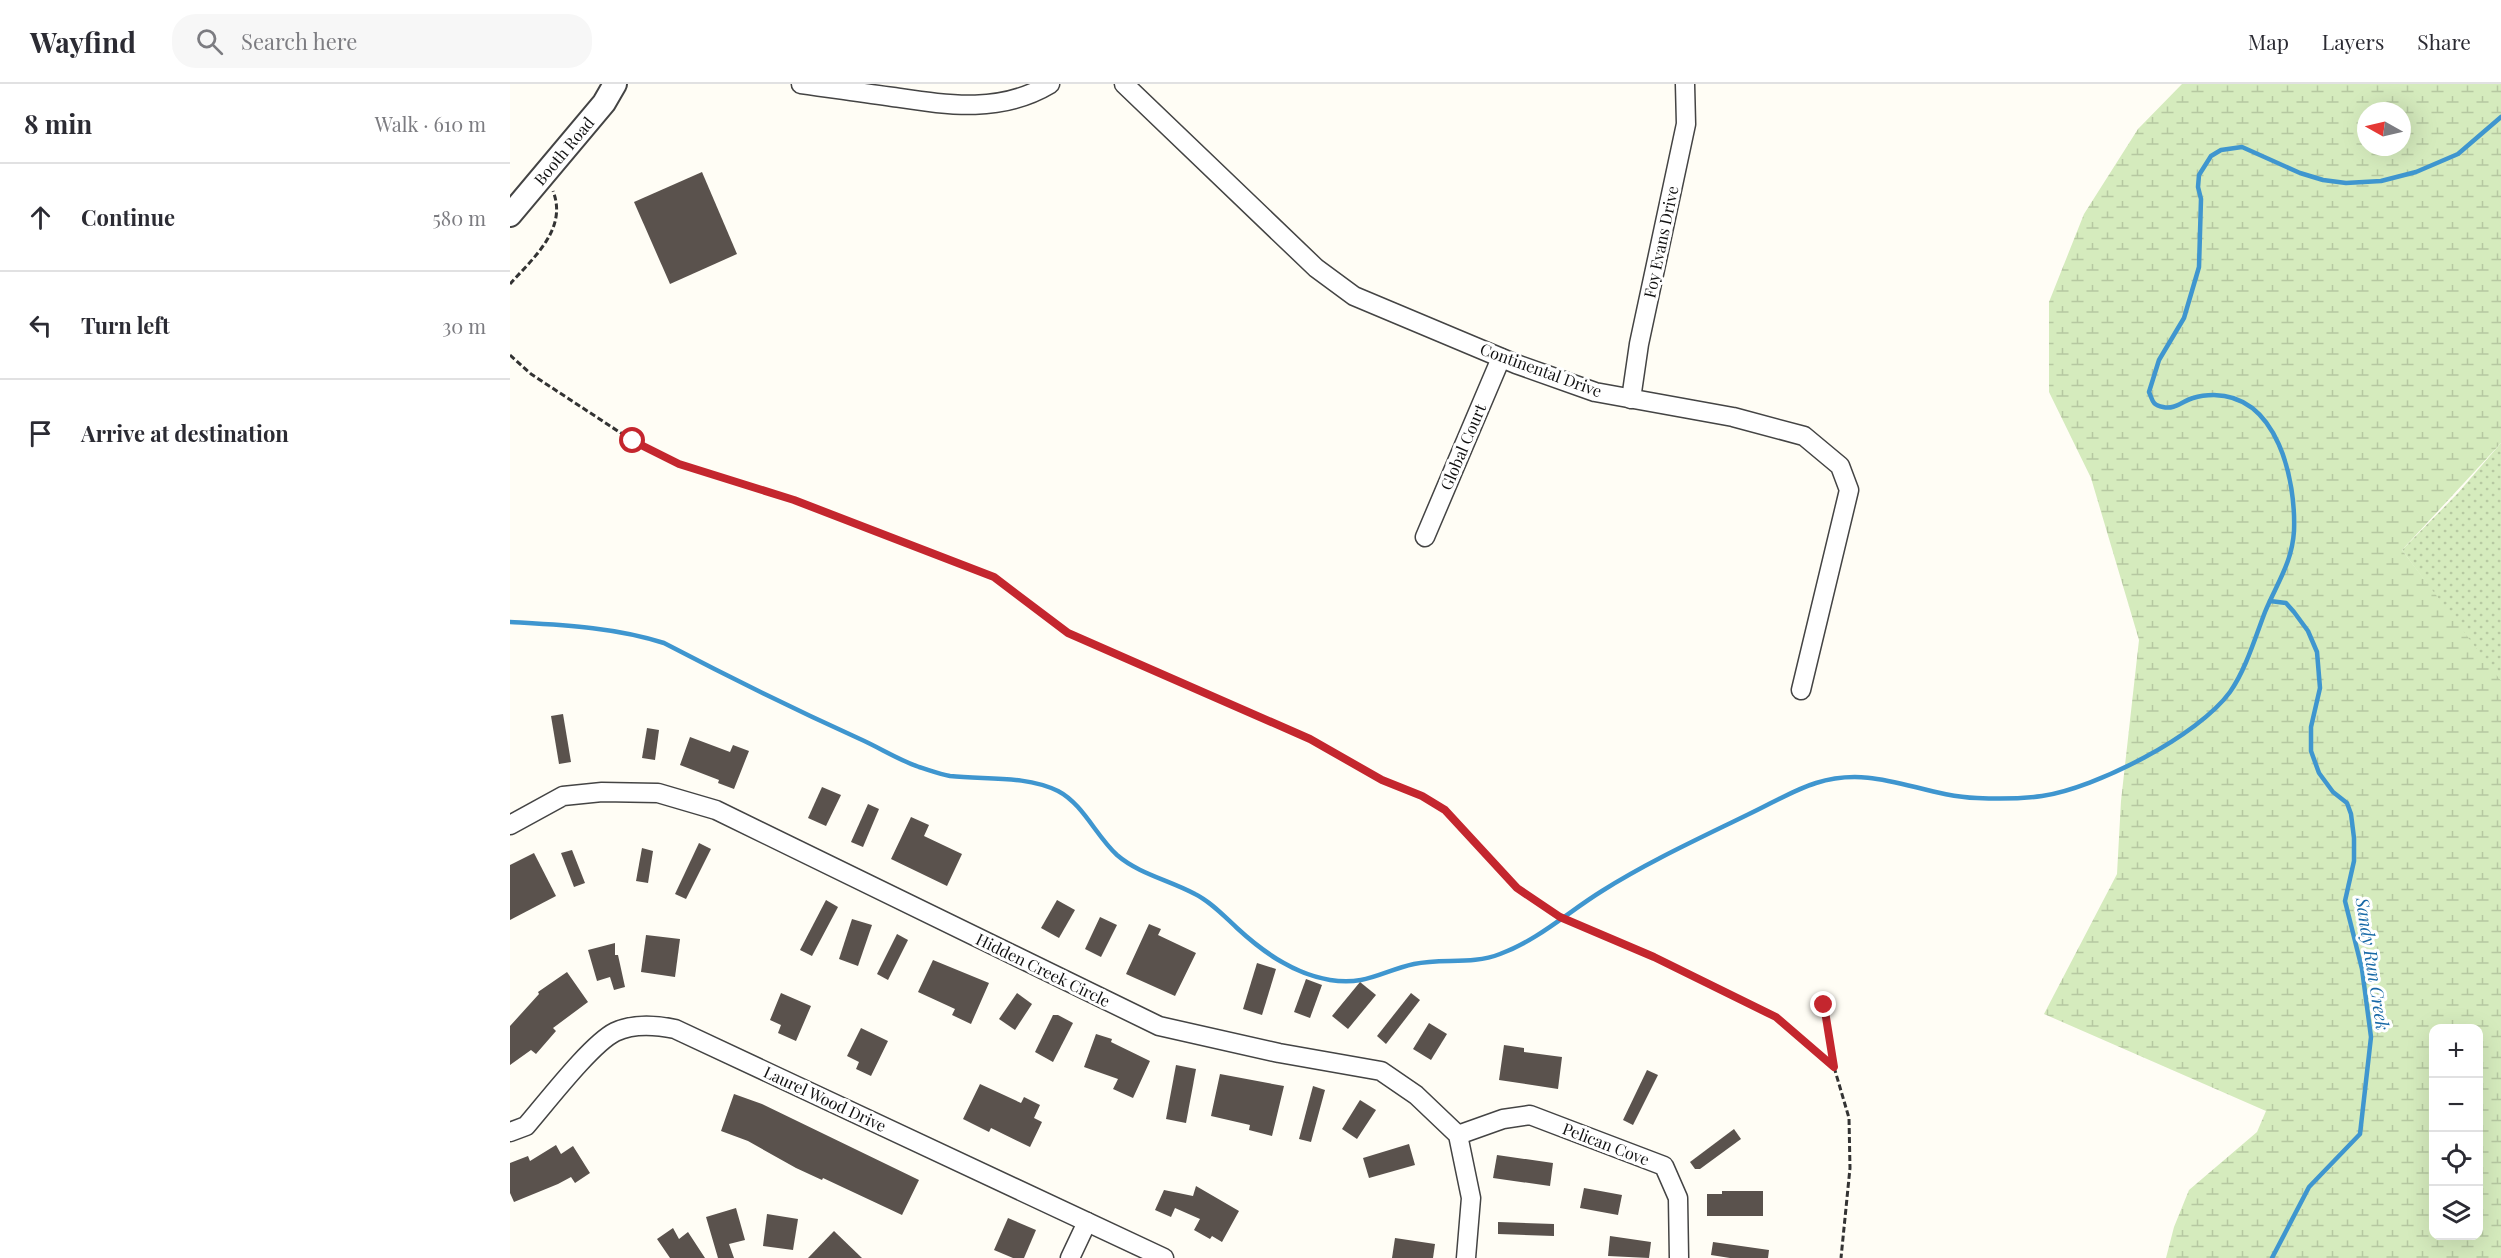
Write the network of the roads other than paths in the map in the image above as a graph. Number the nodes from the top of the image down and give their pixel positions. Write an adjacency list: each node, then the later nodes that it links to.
1 (615, 84): 6 (street, Booth Road)
2 (801, 84): 3 (street)
3 (1050, 84)
4 (1124, 84): 7 (street, Continental Drive)
5 (1684, 84): 8 (street, Foy Evans Drive)
6 (510, 215)
7 (1502, 358): 8 (street, Continental Drive); 9 (street, Global Court)
8 (1631, 399): 10 (street, Continental Drive)
9 (1425, 537)
10 (1801, 690)
11 (510, 825): 13 (street, Hidden Creek Circle)
12 (510, 1132): 14 (street, Laurel Wood Drive)
13 (1458, 1135): 17 (street); 18 (street, Pelican Cove)
14 (1087, 1222): 15 (street); 16 (street, Laurel Wood Drive)
15 (1070, 1258)
16 (1164, 1258)
17 (1466, 1258)
18 (1679, 1258)

